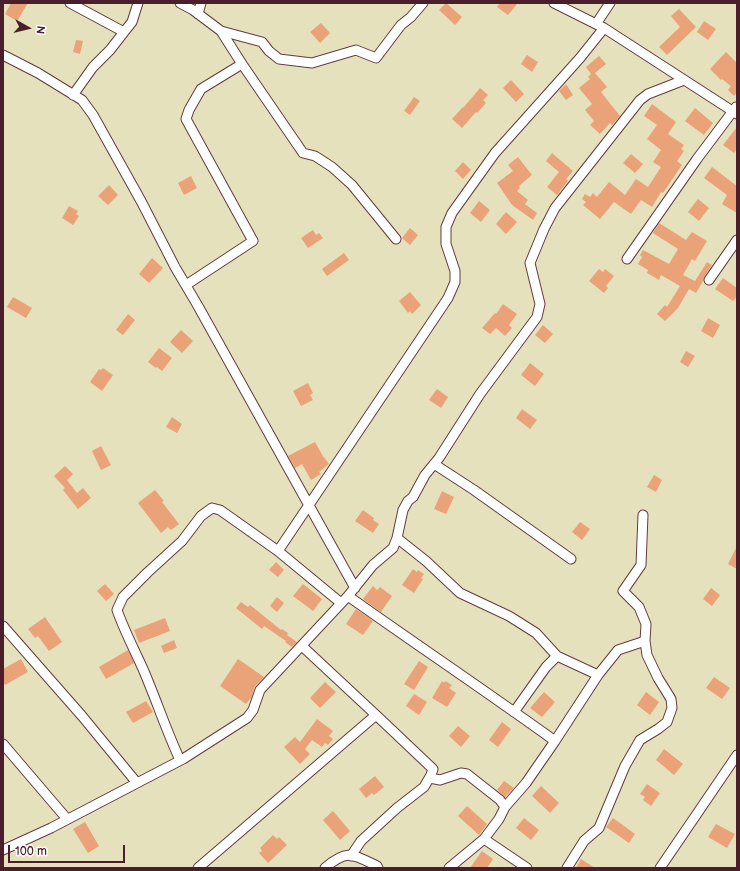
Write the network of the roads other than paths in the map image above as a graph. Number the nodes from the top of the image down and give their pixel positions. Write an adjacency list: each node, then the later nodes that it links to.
1 (70, 3): 11 (street)
2 (138, 3): 11 (street)
3 (180, 3): 8 (street)
4 (201, 3): 8 (street)
5 (423, 3): 10 (street)
6 (554, 3): 9 (street)
7 (610, 3): 9 (street)
8 (198, 14): 10 (street)
9 (600, 26): 14 (street); 23 (street)
10 (221, 31): 13 (street)
11 (124, 32): 15 (street)
12 (3, 55): 15 (street)
13 (242, 64): 17 (street); 21 (street)
14 (684, 80): 16 (street); 22 (street)
15 (73, 95): 21 (street)
16 (736, 110): 19 (street)
17 (396, 239)
18 (737, 240): 20 (street)
19 (627, 259)
20 (709, 280)
21 (186, 285): 23 (street)
22 (434, 464): 25 (street); 27 (street)
23 (308, 505): 26 (street); 28 (street)
24 (643, 515): 32 (street)
25 (397, 538): 28 (street); 34 (street)
26 (278, 551): 30 (street); 41 (street)
27 (571, 559)
28 (354, 588): 29 (street)
29 (348, 596): 30 (street); 36 (street)
30 (341, 604): 33 (street)
31 (3, 626): 43 (street)
32 (645, 642): 35 (street); 54 (street)
33 (302, 646): 37 (street); 41 (street)
34 (558, 656): 35 (street); 36 (street)
35 (598, 675): 38 (street)
36 (514, 712): 38 (street)
37 (376, 715): 42 (street); 49 (street)
38 (555, 741): 44 (street)
39 (3, 744): 45 (street)
40 (737, 755): 55 (street)
41 (180, 760): 43 (street)
42 (430, 778): 44 (street); 48 (street)
43 (137, 783): 45 (street)
44 (505, 807): 46 (street)
45 (67, 819): 47 (street)
46 (484, 839): 52 (street); 53 (street)
47 (3, 850)
48 (351, 856): 50 (street); 51 (street)
49 (198, 868)
50 (325, 868)
51 (378, 868)
52 (449, 868)
53 (527, 868)
54 (567, 868)
55 (660, 868)

